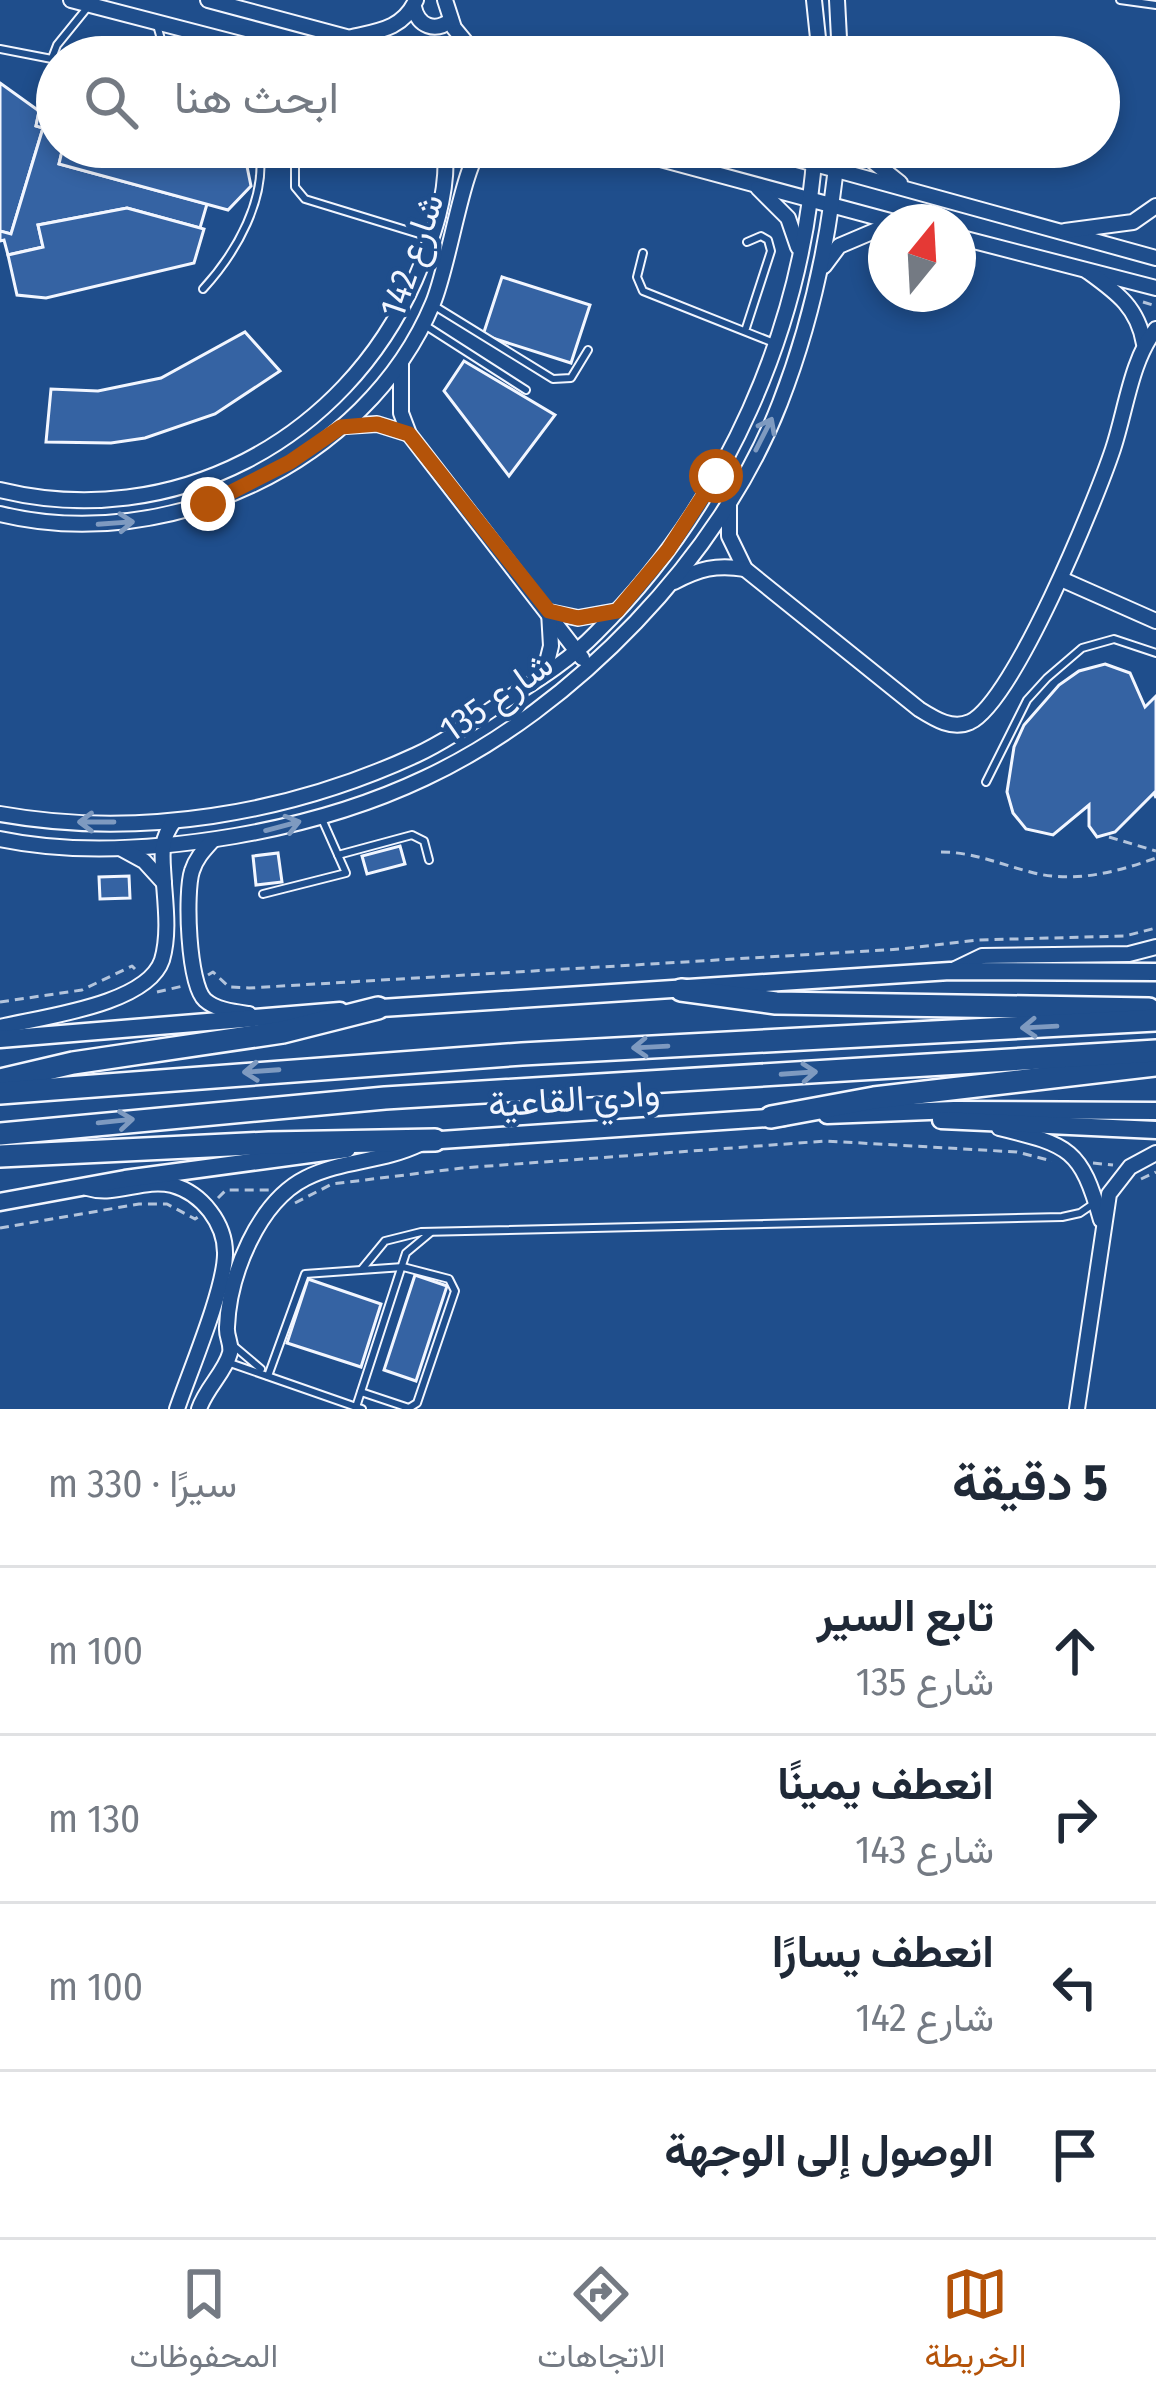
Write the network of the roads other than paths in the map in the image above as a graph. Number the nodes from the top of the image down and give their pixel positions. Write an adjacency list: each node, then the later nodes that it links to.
1 (71, 0): 8 (street)
2 (208, 0): 15 (street)
3 (445, 0): 10 (street)
4 (814, 0): 18 (street)
5 (837, 0): 19 (street)
6 (1120, 0): 9 (lane)
7 (415, 3): 10 (street); 16 (street)
8 (90, 5): 11 (street); 12 (lane)
9 (1156, 5)
10 (451, 20): 17 (street)
11 (156, 22): 13 (lane); 14 (street)
12 (64, 36)
13 (160, 36)
14 (210, 36)
15 (343, 36)
16 (357, 36)
17 (463, 36)
18 (818, 36)
19 (839, 36)
20 (0, 49): 21 (lane)
21 (36, 56)
22 (259, 168): 47 (lane)
23 (295, 168): 38 (lane)
24 (444, 168): 38 (street, شارع 142)
25 (473, 168): 48 (street, شارع 142)
26 (694, 168): 30 (street)
27 (813, 168): 32 (street, شارع 135)
28 (877, 168): 31 (street)
29 (836, 169): 31 (street); 33 (street, شارع 135)
30 (754, 184): 32 (street); 42 (street)
31 (914, 192): 37 (street)
32 (809, 198): 33 (street); 42 (street, شارع 135)
33 (832, 204): 35 (street); 45 (street, شارع 135)
34 (1156, 206): 37 (street)
35 (868, 216)
36 (868, 231): 45 (street)
37 (1058, 232): 43 (street)
38 (431, 238): 59 (street, شارع 142)
39 (976, 241): 44 (street)
40 (747, 242): 51 (lane)
41 (643, 253): 51 (lane)
42 (800, 255): 52 (street, شارع 135)
43 (1156, 258)
44 (1080, 266): 46 (street); 53 (street)
45 (820, 270): 60 (street, شارع 135, one-way to 45)
46 (1156, 287)
47 (203, 289)
48 (433, 304): 49 (street, شارع 142); 54 (lane)
49 (423, 324): 55 (street, شارع 142); 56 (lane)
50 (1156, 328): 53 (street)
51 (746, 329): 52 (lane)
52 (776, 344): 66 (street, شارع 135)
53 (1144, 344): 63 (street)
54 (588, 350)
55 (401, 360): 57 (street, شارع 142); 58 (street)
56 (526, 390)
57 (341, 427): 58 (street); 61 (street, شارع 142, one-way to 57)
58 (409, 434): 65 (street)
59 (0, 490)
60 (729, 501): 62 (street); 64 (street, شارع 135)
61 (0, 514)
62 (745, 569): 63 (street); 64 (street)
63 (1061, 579): 67 (street)
64 (669, 584): 70 (street, شارع 135)
65 (549, 611): 66 (street); 68 (street); 71 (street)
66 (617, 611): 68 (street, شارع 135)
67 (1156, 621)
68 (577, 650): 70 (street); 71 (street, شارع 135)
69 (1156, 653): 72 (lane)
70 (589, 667): 74 (street, شارع 135)
71 (543, 676): 75 (street, شارع 135)
72 (986, 782)
73 (0, 814): 75 (street, شارع 135, one-way to 73)
74 (320, 816): 77 (street, شارع 135, one-way to 74); 80 (lane)
75 (174, 821): 78 (street)
76 (0, 839): 79 (street, شارع 135)
77 (213, 840): 78 (street, شارع 135); 90 (street)
78 (161, 846): 79 (street, شارع 135); 82 (street)
79 (118, 848): 82 (street)
80 (338, 855): 81 (lane); 83 (lane)
81 (429, 860)
82 (164, 883): 92 (street)
83 (263, 894)
84 (1156, 947): 85 (street)
85 (950, 971): 86 (street); 87 (street)
86 (1156, 972)
87 (681, 989): 88 (street); 89 (main road)
88 (378, 1008): 90 (street); 96 (main road)
89 (1156, 1010)
90 (260, 1015): 93 (street)
91 (1156, 1020): 97 (main road, وادي القاعية, one-way to 97)
92 (0, 1027)
93 (0, 1039)
94 (1156, 1051): 103 (main road, وادي القاعية, one-way to 94)
95 (1156, 1065): 100 (main road)
96 (0, 1080)
97 (0, 1093)
98 (1156, 1111): 99 (street, وادي القاعية)
99 (861, 1113): 100 (street, وادي القاعية); 101 (street)
100 (771, 1117): 104 (street, وادي القاعية)
101 (976, 1123): 102 (street); 109 (street)
102 (1156, 1130)
103 (0, 1134)
104 (430, 1141): 106 (main road); 107 (street, وادي القاعية); 114 (street)
105 (1156, 1153): 110 (street)
106 (0, 1156)
107 (83, 1186): 108 (street, وادي القاعية); 119 (street)
108 (0, 1202)
109 (1096, 1202): 110 (street); 111 (lane)
110 (1102, 1225): 121 (street)
111 (437, 1230): 112 (lane); 113 (lane)
112 (403, 1268): 113 (lane); 117 (lane); 117 (lane)
113 (362, 1269): 116 (lane)
114 (231, 1345): 115 (street); 116 (lane)
115 (226, 1363): 116 (lane); 120 (street)
116 (268, 1376): 118 (lane)
117 (362, 1393): 118 (lane)
118 (359, 1408)
119 (177, 1409)
120 (199, 1409)
121 (1077, 1409)

